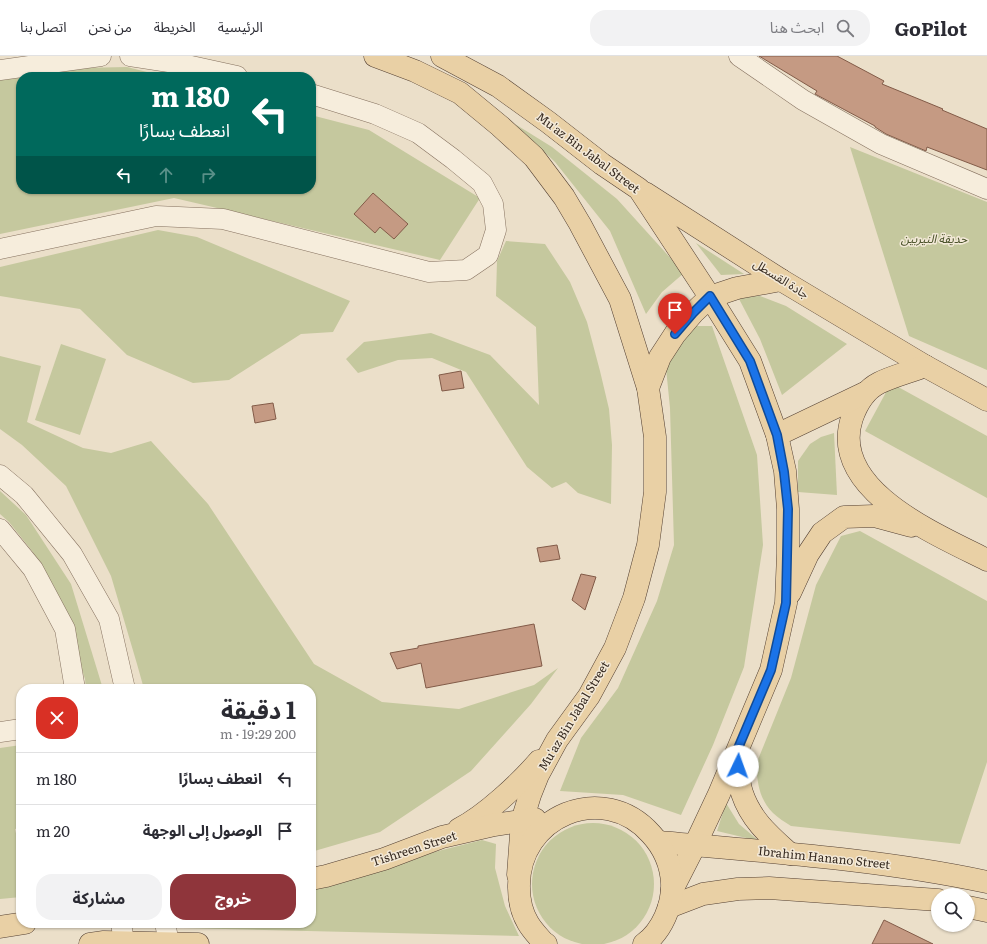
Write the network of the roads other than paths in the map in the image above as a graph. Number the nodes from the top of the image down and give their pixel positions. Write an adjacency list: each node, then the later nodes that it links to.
1 (101, 56): 7 (street)
2 (130, 56): 8 (street)
3 (202, 56): 9 (street)
4 (375, 56): 17 (main road, Mu'az Bin Jabal Street)
5 (442, 56): 11 (main road, Mu'az Bin Jabal Street)
6 (739, 56): 12 (street)
7 (0, 70)
8 (217, 72)
9 (230, 72)
10 (316, 96): 13 (street)
11 (639, 189): 14 (main road, جادة القسطل); 15 (main road, Mu'az Bin Jabal Street)
12 (987, 189)
13 (0, 249)
14 (781, 280): 15 (main road); 16 (main road, جادة القسطل)
15 (710, 296): 17 (main road); 20 (main road, Mu'az Bin Jabal Street)
16 (925, 366): 18 (main road); 19 (main road, جادة القسطل)
17 (648, 388): 30 (main road, Mu'az Bin Jabal Street)
18 (864, 393): 20 (main road); 23 (main road)
19 (987, 400)
20 (777, 435): 25 (main road, Mu'az Bin Jabal Street)
21 (0, 475): 27 (street)
22 (0, 528): 26 (street)
23 (932, 532): 24 (main road); 25 (main road)
24 (987, 560)
25 (786, 603): 31 (main road, Mu'az Bin Jabal Street)
26 (74, 684)
27 (124, 684)
28 (16, 730): 29 (street)
29 (0, 732)
30 (557, 740): 33 (main road, Mu'az Bin Jabal Street); 34 (main road)
31 (736, 753): 36 (main road, Mu'az Bin Jabal Street); 37 (main road)
32 (565, 814): 33 (main road, Tishreen Street); 35 (main road); 38 (main road)
33 (522, 821): 34 (main road, Tishreen Street); 38 (main road, Mu'az Bin Jabal Street)
34 (442, 837): 39 (main road, Tishreen Street)
35 (659, 842): 36 (main road, Ibrahim Hanano Street); 41 (main road)
36 (695, 845): 37 (main road, Ibrahim Hanano Street); 41 (main road, Mu'az Bin Jabal Street)
37 (790, 854): 40 (main road, Ibrahim Hanano Street)
38 (518, 875): 52 (main road)
39 (316, 878)
40 (987, 882)
41 (671, 898): 42 (main road); 49 (main road, Mu'az Bin Jabal Street)
42 (931, 900)
43 (975, 908): 44 (main road)
44 (987, 911)
45 (16, 924): 46 (main road)
46 (0, 927)
47 (123, 933): 48 (main road); 50 (main road)
48 (167, 933): 51 (main road)
49 (647, 943)
50 (90, 944)
51 (198, 944)
52 (546, 944)

